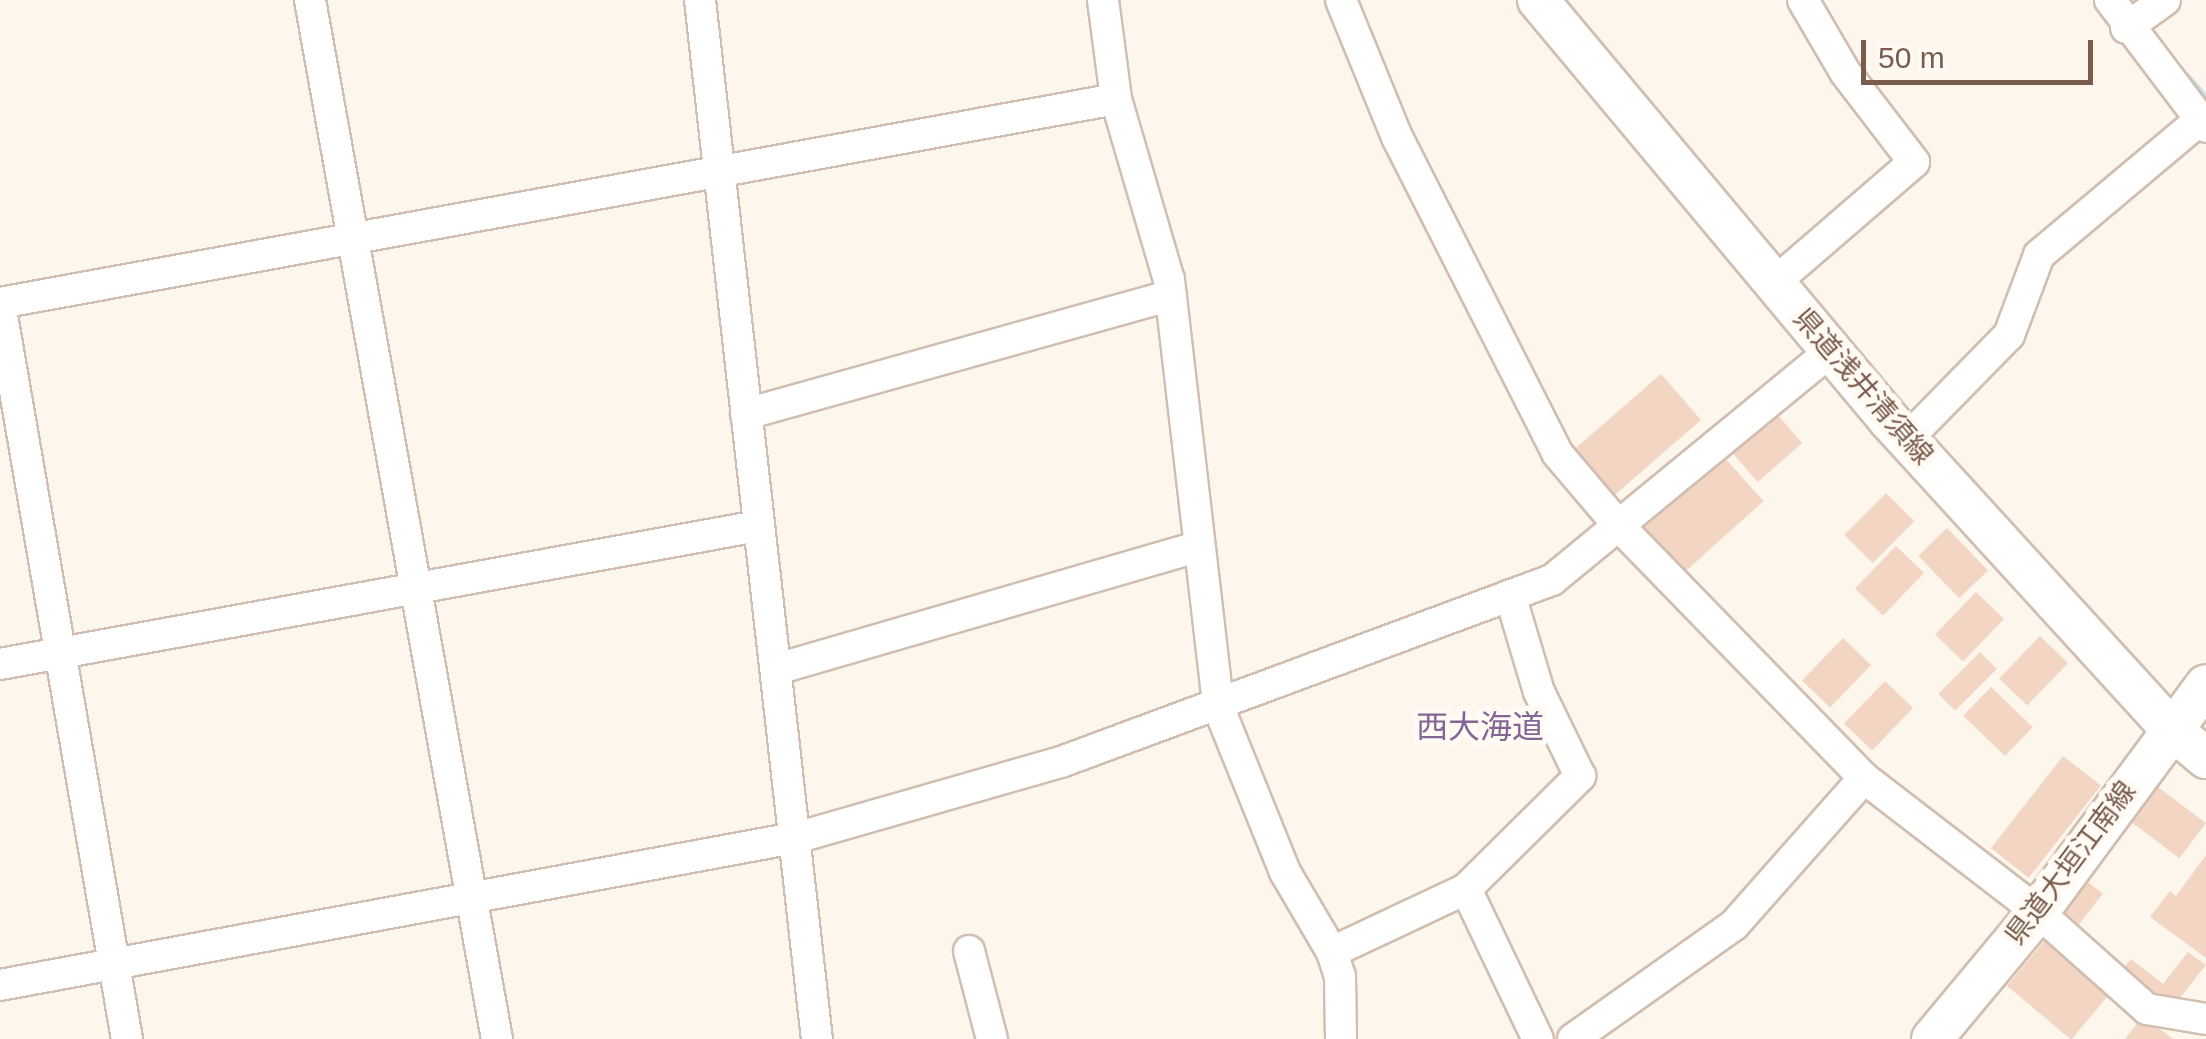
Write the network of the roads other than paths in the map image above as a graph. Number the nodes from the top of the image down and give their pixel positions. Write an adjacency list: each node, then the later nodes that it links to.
1 (310, 0): 13 (street)
2 (700, 0): 12 (street)
3 (1103, 0): 10 (street)
4 (1341, 0): 21 (street)
5 (1538, 0): 14 (main road, 県道浅井清須線)
6 (1803, 0): 14 (street)
7 (2110, 0): 9 (street)
8 (2165, 0): 9 (street)
9 (2126, 28): 11 (street)
10 (1116, 99): 12 (street); 15 (street)
11 (2203, 124): 19 (street)
12 (718, 171): 13 (street); 18 (street)
13 (352, 238): 16 (street); 23 (street)
14 (1774, 283): 17 (main road, 県道浅井清須線)
15 (1171, 295): 18 (street); 22 (street)
16 (0, 303): 25 (street)
17 (1831, 351): 19 (main road, 県道浅井清須線); 21 (street)
18 (746, 414): 20 (street)
19 (1907, 440): 30 (main road, 県道浅井清須線)
20 (758, 526): 23 (street); 27 (street)
21 (1619, 526): 24 (street); 32 (street)
22 (1198, 547): 27 (street); 29 (street)
23 (417, 588): 25 (street); 35 (street)
24 (1510, 595): 29 (street); 34 (street)
25 (62, 653): 26 (street); 39 (street)
26 (0, 664)
27 (777, 670): 33 (street)
28 (2206, 685): 30 (main road, 県道大垣江南線)
29 (1218, 706): 33 (street); 38 (street)
30 (2170, 728): 31 (main road, 県道浅井清須線); 36 (main road, 県道大垣江南線)
31 (2206, 758)
32 (1864, 778): 36 (street); 48 (street)
33 (799, 837): 35 (street); 44 (street)
34 (1466, 889): 38 (street); 47 (street)
35 (471, 894): 39 (street); 43 (street)
36 (2038, 912): 41 (street); 49 (main road, 県道大垣江南線)
37 (969, 950): 45 (street)
38 (1332, 952): 46 (street)
39 (113, 963): 40 (street); 42 (street)
40 (0, 985)
41 (2206, 1019)
42 (127, 1039)
43 (497, 1039)
44 (817, 1039)
45 (992, 1039)
46 (1341, 1039)
47 (1538, 1039)
48 (1572, 1039)
49 (1932, 1039)

